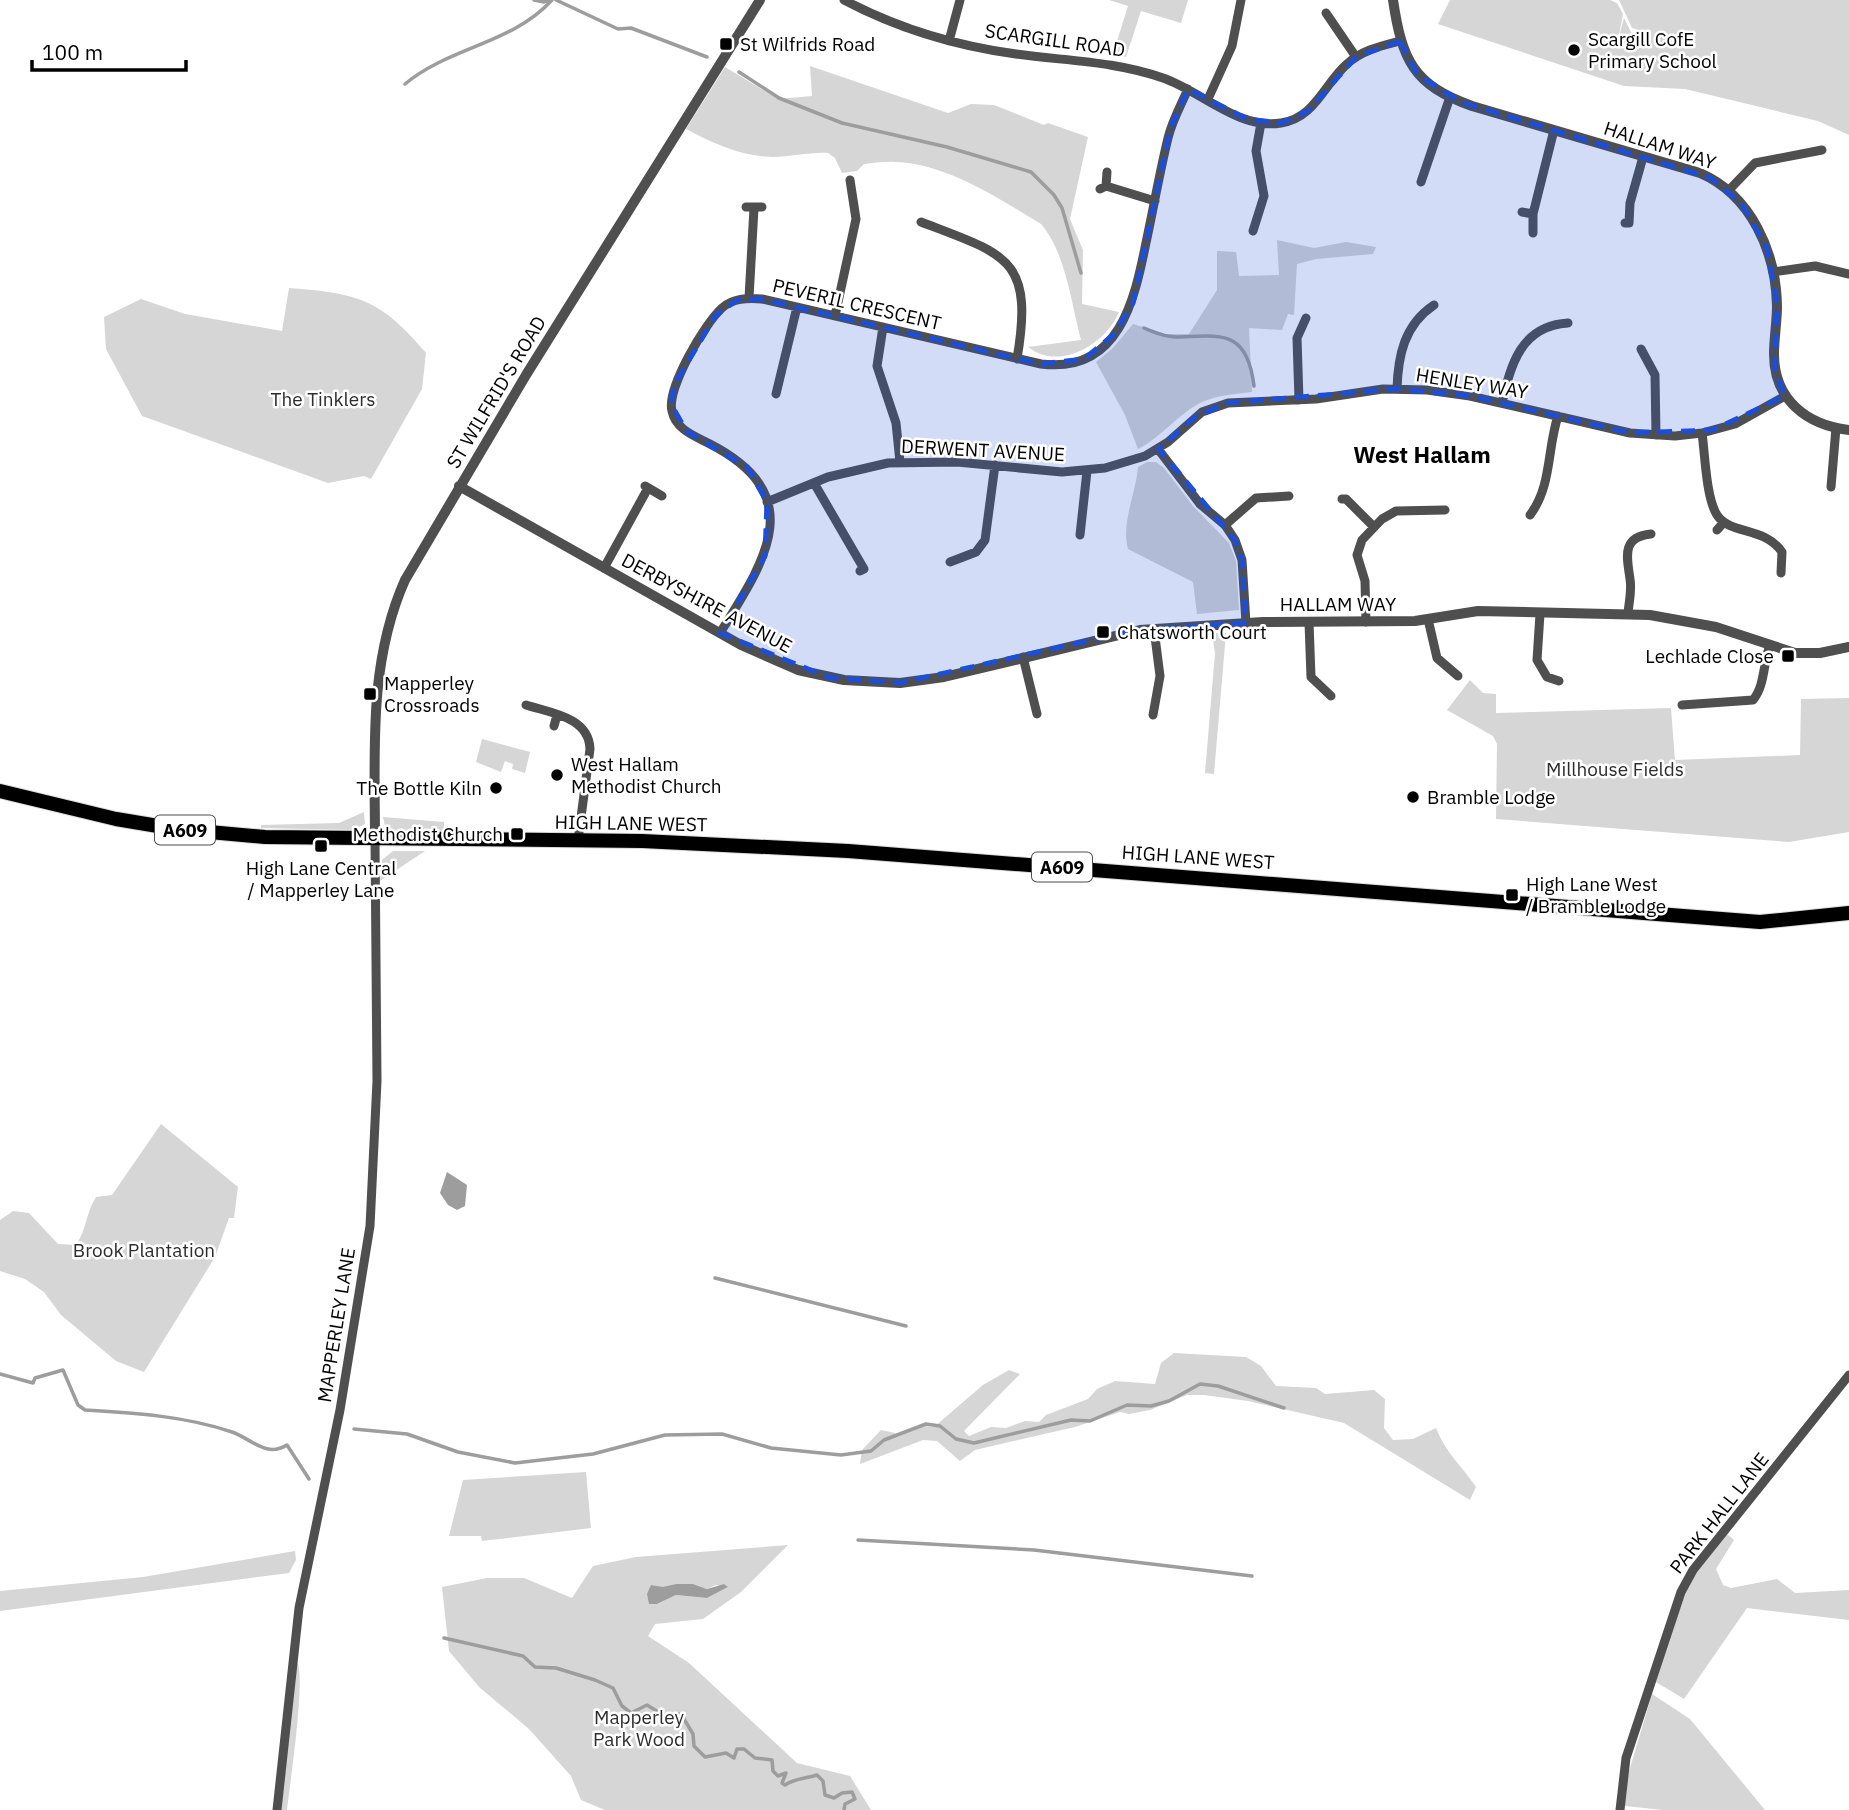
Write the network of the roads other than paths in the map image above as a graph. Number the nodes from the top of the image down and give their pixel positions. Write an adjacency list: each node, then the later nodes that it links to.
1 (760, 0): 59 (street, ST WILFRID'S ROAD)
2 (844, 0): 9 (street, SCARGILL ROAD)
3 (960, 0): 9 (street)
4 (1241, 0): 14 (street)
5 (1393, 0): 10 (street, HALLAM WAY)
6 (1326, 13): 8 (street)
7 (1344, 20): 8 (street)
8 (1335, 26): 11 (street)
9 (949, 41): 12 (street, SCARGILL ROAD)
10 (1400, 41): 11 (street, SCARGILL ROAD); 13 (street, HALLAM WAY)
11 (1356, 57): 15 (street, SCARGILL ROAD)
12 (1188, 89): 14 (street, SCARGILL ROAD); 25 (street, PEVERIL CRESCENT)
13 (1450, 97): 16 (street, HALLAM WAY); 19 (street)
14 (1208, 99): 15 (street, SCARGILL ROAD)
15 (1261, 122): 31 (street)
16 (1554, 130): 18 (street, HALLAM WAY); 28 (street)
17 (1822, 150): 24 (street)
18 (1643, 156): 24 (street, HALLAM WAY); 30 (street)
19 (1427, 166): 20 (street); 23 (street)
20 (1437, 170)
21 (1107, 172): 25 (street)
22 (850, 180): 38 (street)
23 (1421, 182)
24 (1729, 190): 33 (street, HALLAM WAY)
25 (1155, 201): 43 (street, PEVERIL CRESCENT)
26 (754, 207): 35 (street)
27 (1522, 212): 28 (street)
28 (1533, 214): 32 (street)
29 (921, 222): 43 (street)
30 (1626, 223)
31 (1253, 231)
32 (1534, 233)
33 (1773, 272): 34 (street); 46 (street, HALLAM WAY)
34 (1849, 274)
35 (749, 298): 37 (street, PEVERIL CRESCENT); 64 (street, PEVERIL CRESCENT)
36 (1434, 304): 44 (street)
37 (797, 307): 38 (street, PEVERIL CRESCENT); 45 (street)
38 (835, 316): 41 (street, PEVERIL CRESCENT)
39 (1306, 318): 47 (street)
40 (1561, 321): 48 (street)
41 (883, 327): 43 (street, PEVERIL CRESCENT); 55 (street)
42 (1641, 349): 53 (street)
43 (1017, 359)
44 (1397, 389): 47 (street, HENLEY WAY); 48 (street, HENLEY WAY)
45 (776, 394)
46 (1785, 396): 50 (street); 52 (street, HENLEY WAY)
47 (1299, 400): 54 (street, HENLEY WAY)
48 (1503, 403): 49 (street, HENLEY WAY)
49 (1558, 416): 53 (street, HENLEY WAY); 65 (street)
50 (1836, 428): 51 (street); 60 (street)
51 (1849, 430)
52 (1702, 433): 53 (street, HENLEY WAY); 69 (street)
53 (1656, 435)
54 (1158, 449): 57 (street, DERWENT AVENUE); 70 (street)
55 (900, 462): 56 (street, DERWENT AVENUE); 58 (street, DERWENT AVENUE)
56 (995, 465): 57 (street, DERWENT AVENUE); 75 (street)
57 (1087, 471): 74 (street)
58 (814, 483): 64 (street, DERWENT AVENUE); 77 (street)
59 (459, 486): 76 (street, DERBYSHIRE AVENUE); 103 (street, ST WILFRID'S ROAD)
60 (1831, 487)
61 (662, 496): 76 (street)
62 (1289, 496): 70 (street)
63 (1342, 499): 71 (street)
64 (767, 502): 86 (street, PEVERIL CRESCENT)
65 (1537, 506): 67 (street); 68 (street)
66 (1445, 510): 71 (street)
67 (1546, 513)
68 (1530, 515)
69 (1724, 522): 72 (street); 78 (street)
70 (1225, 525): 84 (street)
71 (1374, 527): 83 (street)
72 (1717, 530)
73 (1651, 534): 79 (street)
74 (1080, 535)
75 (950, 562)
76 (604, 568): 86 (street, DERBYSHIRE AVENUE)
77 (860, 572)
78 (1781, 573)
79 (1628, 613): 80 (street, HALLAM WAY); 87 (street, HALLAM WAY)
80 (1540, 614): 81 (street, HALLAM WAY); 91 (street)
81 (1428, 619): 83 (street, HALLAM WAY); 90 (street)
82 (1309, 622): 83 (street, HALLAM WAY); 84 (street, HALLAM WAY); 94 (street)
83 (1366, 622)
84 (1246, 623): 85 (street, DERBYSHIRE AVENUE)
85 (1154, 629): 89 (street, DERBYSHIRE AVENUE); 99 (street)
86 (720, 633): 89 (street, DERBYSHIRE AVENUE)
87 (1770, 645): 88 (street, HALLAM WAY); 96 (street)
88 (1849, 647)
89 (1023, 657): 93 (street)
90 (1458, 676)
91 (1551, 683)
92 (1043, 690): 93 (street)
93 (1032, 692): 97 (street)
94 (1331, 696)
95 (526, 705): 98 (street)
96 (1682, 705)
97 (1037, 714)
98 (558, 715): 100 (street); 102 (street)
99 (1153, 715)
100 (554, 726)
101 (0, 791): 103 (main road, A609)
102 (578, 840): 103 (main road, HIGH LANE WEST / A609); 104 (main road, HIGH LANE WEST / A609)
103 (375, 841): 106 (street, MAPPERLEY LANE)
104 (1849, 912)
105 (1849, 1376): 107 (street, PARK HALL LANE)
106 (277, 1810)
107 (1619, 1810)

